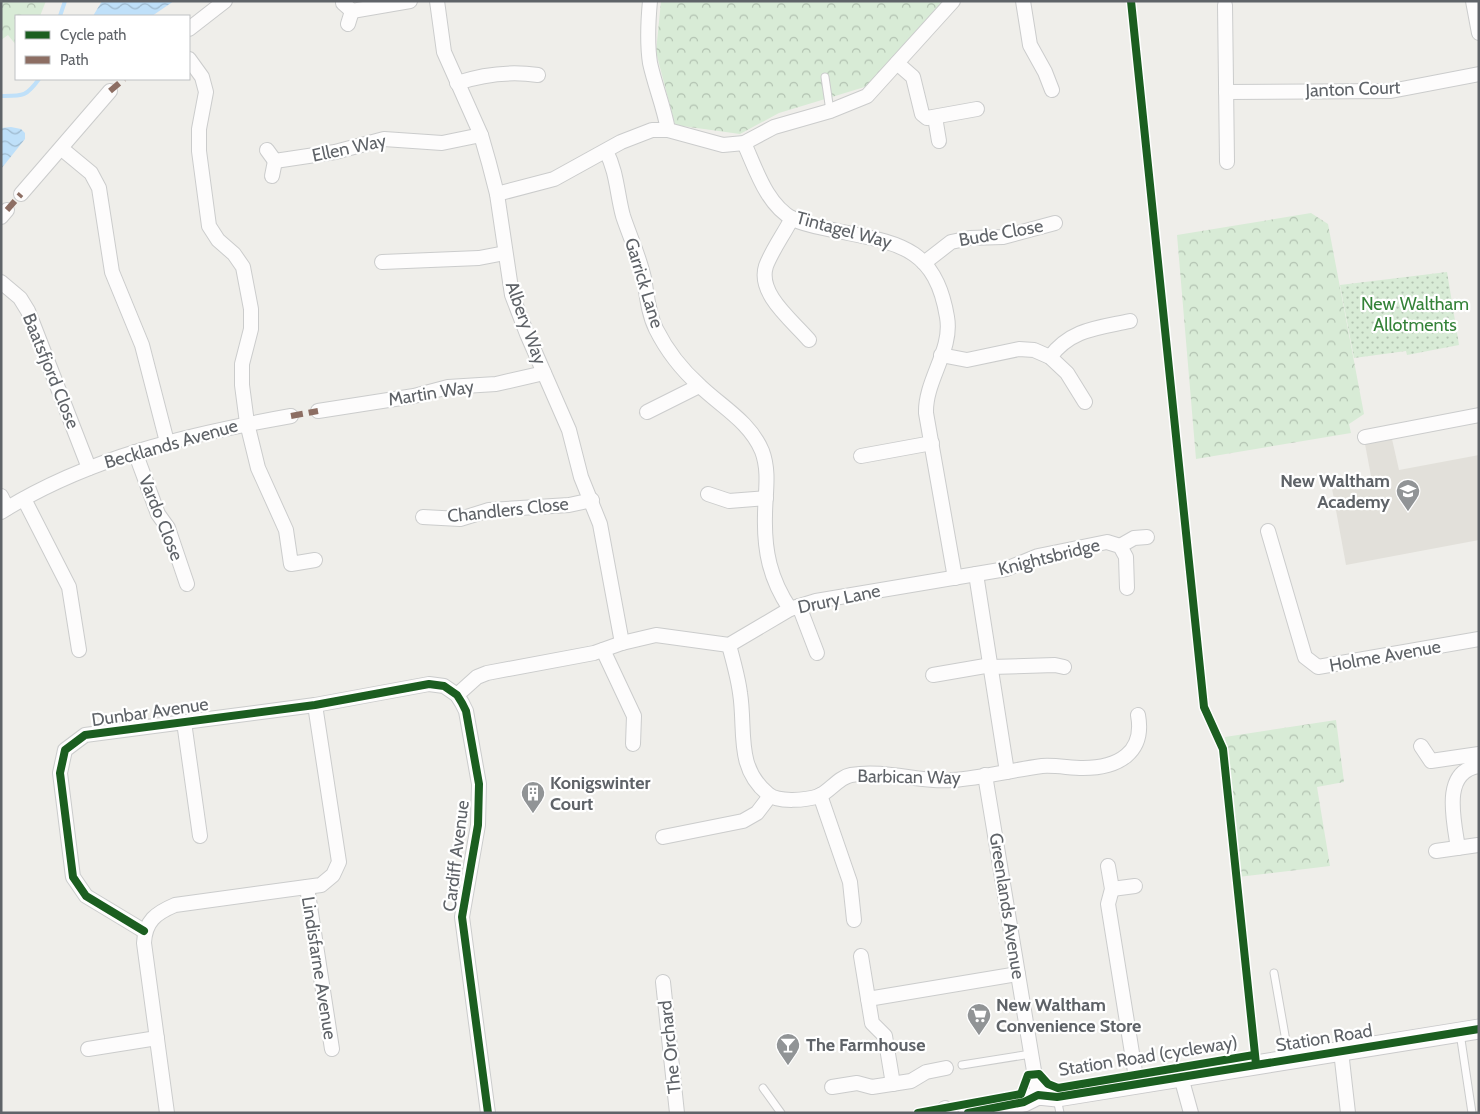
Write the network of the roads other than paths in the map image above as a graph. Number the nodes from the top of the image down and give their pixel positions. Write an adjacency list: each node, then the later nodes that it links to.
1 (225, 1): 10 (street)
2 (410, 1): 9 (street)
3 (438, 1): 17 (street, Albery Way)
4 (650, 1): 24 (street)
5 (953, 1): 13 (street)
6 (1023, 1): 18 (street)
7 (1473, 1): 11 (street)
8 (1225, 5): 20 (street)
9 (348, 13)
10 (190, 28)
11 (1479, 33)
12 (190, 60): 51 (street)
13 (897, 63): 22 (street); 23 (street)
14 (1479, 74): 20 (street, Janton Court)
15 (538, 75): 17 (street)
16 (825, 77): 22 (lane)
17 (457, 83): 25 (street, Albery Way)
18 (1052, 90)
19 (110, 91): 28 (street)
20 (1226, 92): 30 (street)
21 (977, 109): 23 (street)
22 (830, 111): 27 (street)
23 (935, 117): 26 (street)
24 (668, 130): 27 (street); 29 (street)
25 (481, 135): 31 (street, Ellen Way); 33 (street, Albery Way)
26 (939, 141)
27 (744, 143): 34 (street, Tintagel Way)
28 (62, 149): 32 (street); 53 (street)
29 (606, 151): 33 (street); 45 (street, Garrick Lane)
30 (1227, 162)
31 (272, 176)
32 (21, 194)
33 (497, 194): 36 (street, Albery Way)
34 (792, 218): 38 (street, Tintagel Way); 41 (street)
35 (1055, 224): 38 (street, Bude Close)
36 (505, 253): 37 (street); 44 (street, Albery Way)
37 (382, 262)
38 (924, 263): 42 (street, Tintagel Way)
39 (1, 282): 57 (street, Baatsfjord Close)
40 (1130, 321): 43 (street)
41 (809, 340)
42 (941, 355): 43 (street); 54 (street, Tintagel Way)
43 (1050, 357): 46 (street)
44 (544, 373): 47 (street, Martin Way); 61 (street, Albery Way)
45 (699, 386): 48 (street); 59 (street, Garrick Lane)
46 (1085, 402)
47 (318, 412)
48 (647, 412)
49 (1479, 415): 52 (street)
50 (291, 416): 51 (street, Becklands Avenue)
51 (247, 423): 53 (street, Becklands Avenue); 67 (street)
52 (1365, 437)
53 (167, 442): 55 (street, Becklands Avenue)
54 (932, 443): 56 (street); 69 (street, Tintagel Way)
55 (135, 452): 57 (street, Becklands Avenue); 70 (street, Vardo Close)
56 (860, 456)
57 (89, 468): 60 (street, Becklands Avenue)
58 (708, 494): 59 (street)
59 (766, 498): 72 (street, Garrick Lane)
60 (24, 499): 62 (street, Becklands Avenue); 76 (street)
61 (592, 500): 63 (street, Chandlers Close); 74 (street, Albery Way)
62 (3, 505)
63 (423, 517)
64 (1268, 531): 73 (street, Holme Avenue)
65 (1147, 537): 66 (street, Knightsbridge)
66 (1120, 546): 68 (street, Knightsbridge); 71 (street, Knightsbridge)
67 (315, 560)
68 (976, 574): 69 (street, Drury Lane); 79 (street)
69 (955, 578): 72 (street, Drury Lane)
70 (187, 584)
71 (1127, 588)
72 (795, 607): 75 (street, Drury Lane); 78 (street, Garrick Lane)
73 (1479, 639)
74 (622, 643): 75 (street); 77 (street)
75 (729, 645): 93 (street)
76 (80, 650)
77 (603, 650): 82 (street); 86 (street)
78 (817, 653)
79 (991, 666): 80 (street); 81 (street); 90 (street)
80 (1064, 667)
81 (933, 676)
82 (457, 695): 83 (street, Dunbar Avenue); 128 (street, Cardiff Avenue)
83 (315, 705): 85 (street, Dunbar Avenue); 101 (street)
84 (1138, 715): 90 (street, Barbican Way)
85 (184, 722): 94 (street); 104 (street, Dunbar Avenue)
86 (634, 744)
87 (1421, 746): 88 (street)
88 (1479, 754)
89 (1479, 766): 97 (street)
90 (1007, 772): 91 (street, Barbican Way)
91 (985, 775): 92 (street, Barbican Way); 107 (street, Greenlands Avenue)
92 (820, 795): 93 (street, Barbican Way); 103 (street)
93 (770, 796): 95 (street)
94 (200, 836)
95 (663, 837)
96 (1478, 845): 97 (street)
97 (1458, 848): 98 (street)
98 (1436, 851)
99 (1108, 866): 102 (street)
100 (1135, 886): 102 (street)
101 (307, 887): 104 (street); 114 (street, Lindisfarne Avenue)
102 (1112, 889): 122 (street)
103 (854, 920)
104 (144, 931): 112 (street)
105 (861, 956): 109 (street)
106 (1274, 972): 117 (lane)
107 (1018, 974): 109 (street); 116 (street, Greenlands Avenue)
108 (663, 982): 129 (street, The Orchard)
109 (868, 998): 121 (street)
110 (1479, 1029): 111 (main road, Station Road)
111 (1460, 1032): 115 (main road, Station Road); 134 (lane)
112 (156, 1038): 113 (street); 127 (street)
113 (88, 1049)
114 (332, 1049)
115 (1341, 1051): 117 (main road, Station Road); 133 (street)
116 (1031, 1054): 118 (lane); 125 (street, Greenlands Avenue)
117 (1289, 1059): 120 (main road, Station Road)
118 (962, 1066)
119 (946, 1068): 121 (street)
120 (1181, 1077): 122 (main road, Station Road); 132 (street)
121 (893, 1084): 123 (street)
122 (1137, 1084): 126 (main road, Station Road)
123 (832, 1087)
124 (763, 1088): 130 (lane)
125 (1038, 1095): 126 (main road, Station Road); 131 (main road, Station Road)
126 (1059, 1105)
127 (167, 1113)
128 (488, 1113)
129 (677, 1113)
130 (781, 1113)
131 (968, 1113)
132 (1191, 1113)
133 (1348, 1113)
134 (1472, 1113)

